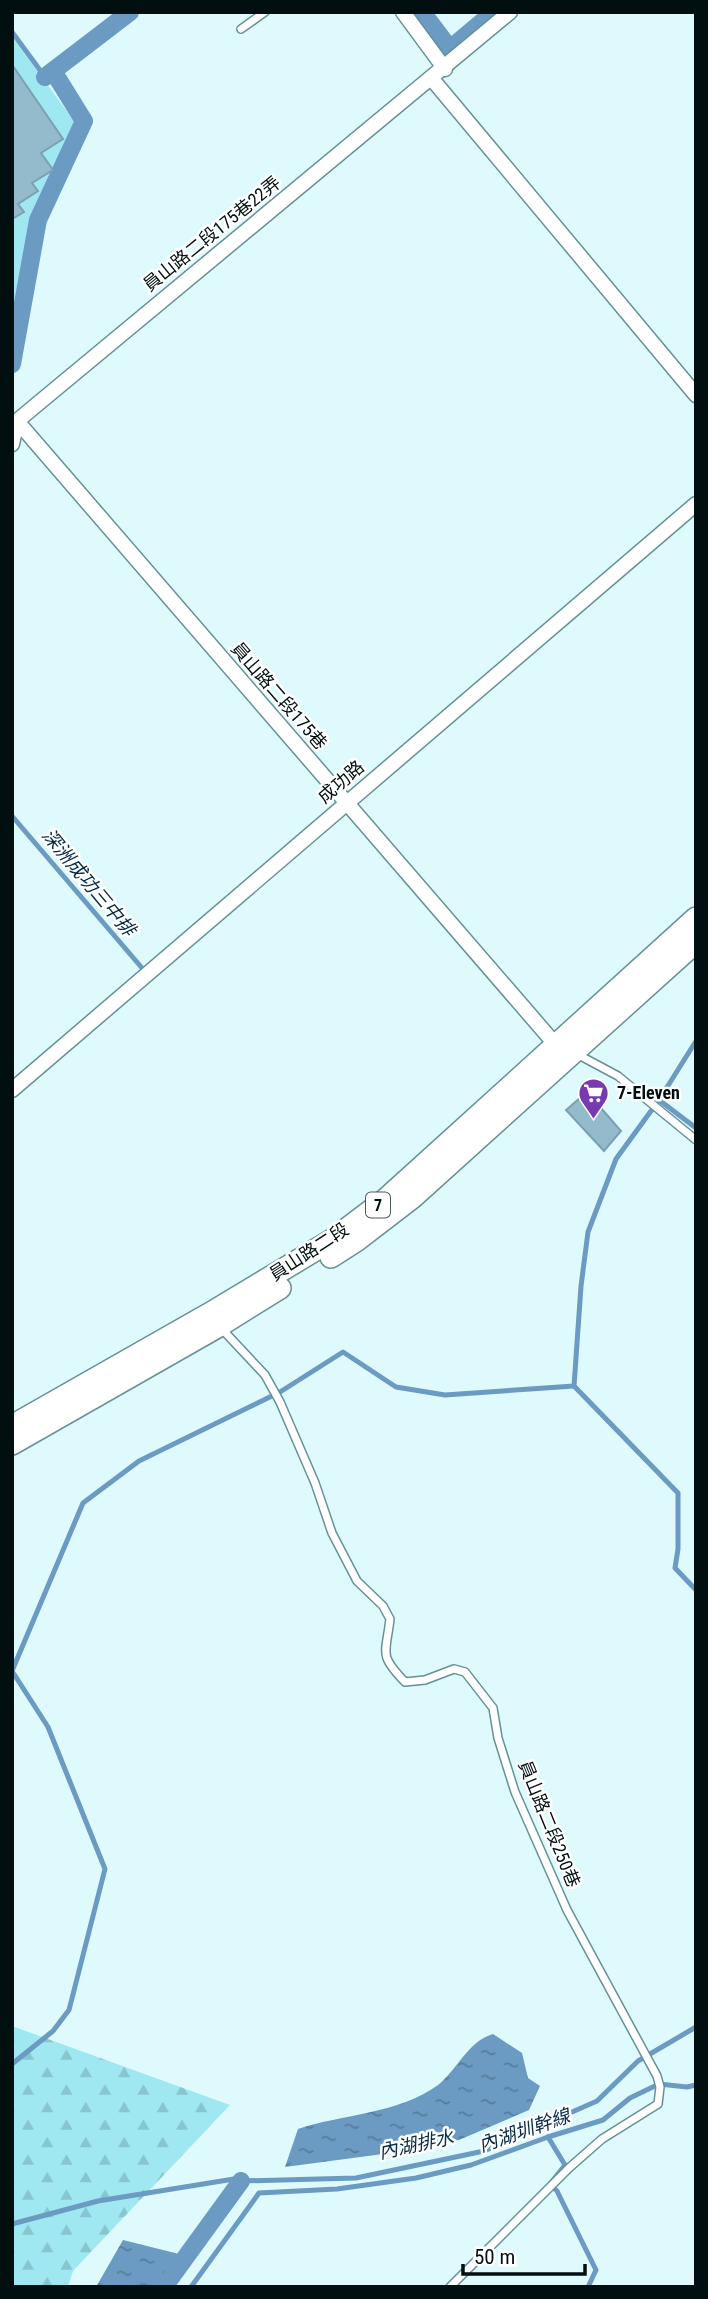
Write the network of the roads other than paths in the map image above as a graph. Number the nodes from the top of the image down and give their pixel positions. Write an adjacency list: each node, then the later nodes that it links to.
1 (265, 12): 4 (lane)
2 (403, 12): 5 (street)
3 (510, 12): 5 (street, 員山路二段175巷22弄)
4 (242, 29)
5 (445, 69): 6 (street, 員山路二段175巷22弄)
6 (432, 79): 7 (street); 8 (street, 員山路二段175巷22弄)
7 (696, 394)
8 (17, 421): 9 (street); 11 (street, 員山路二段175巷)
9 (12, 444)
10 (696, 504): 11 (street, 成功路)
11 (346, 804): 14 (street, 員山路二段175巷); 15 (street, 成功路)
12 (696, 918): 14 (main road, 員山路二段 / 7)
13 (696, 942): 14 (main road, 員山路二段 / 7)
14 (564, 1048): 16 (lane); 17 (main road, 員山路二段 / 7)
15 (12, 1090)
16 (696, 1140)
17 (214, 1320): 18 (main road, 員山路二段 / 7); 19 (main road, 員山路二段 / 7); 20 (lane, 員山路二段250巷)
18 (12, 1426)
19 (12, 1444)
20 (450, 2287)

